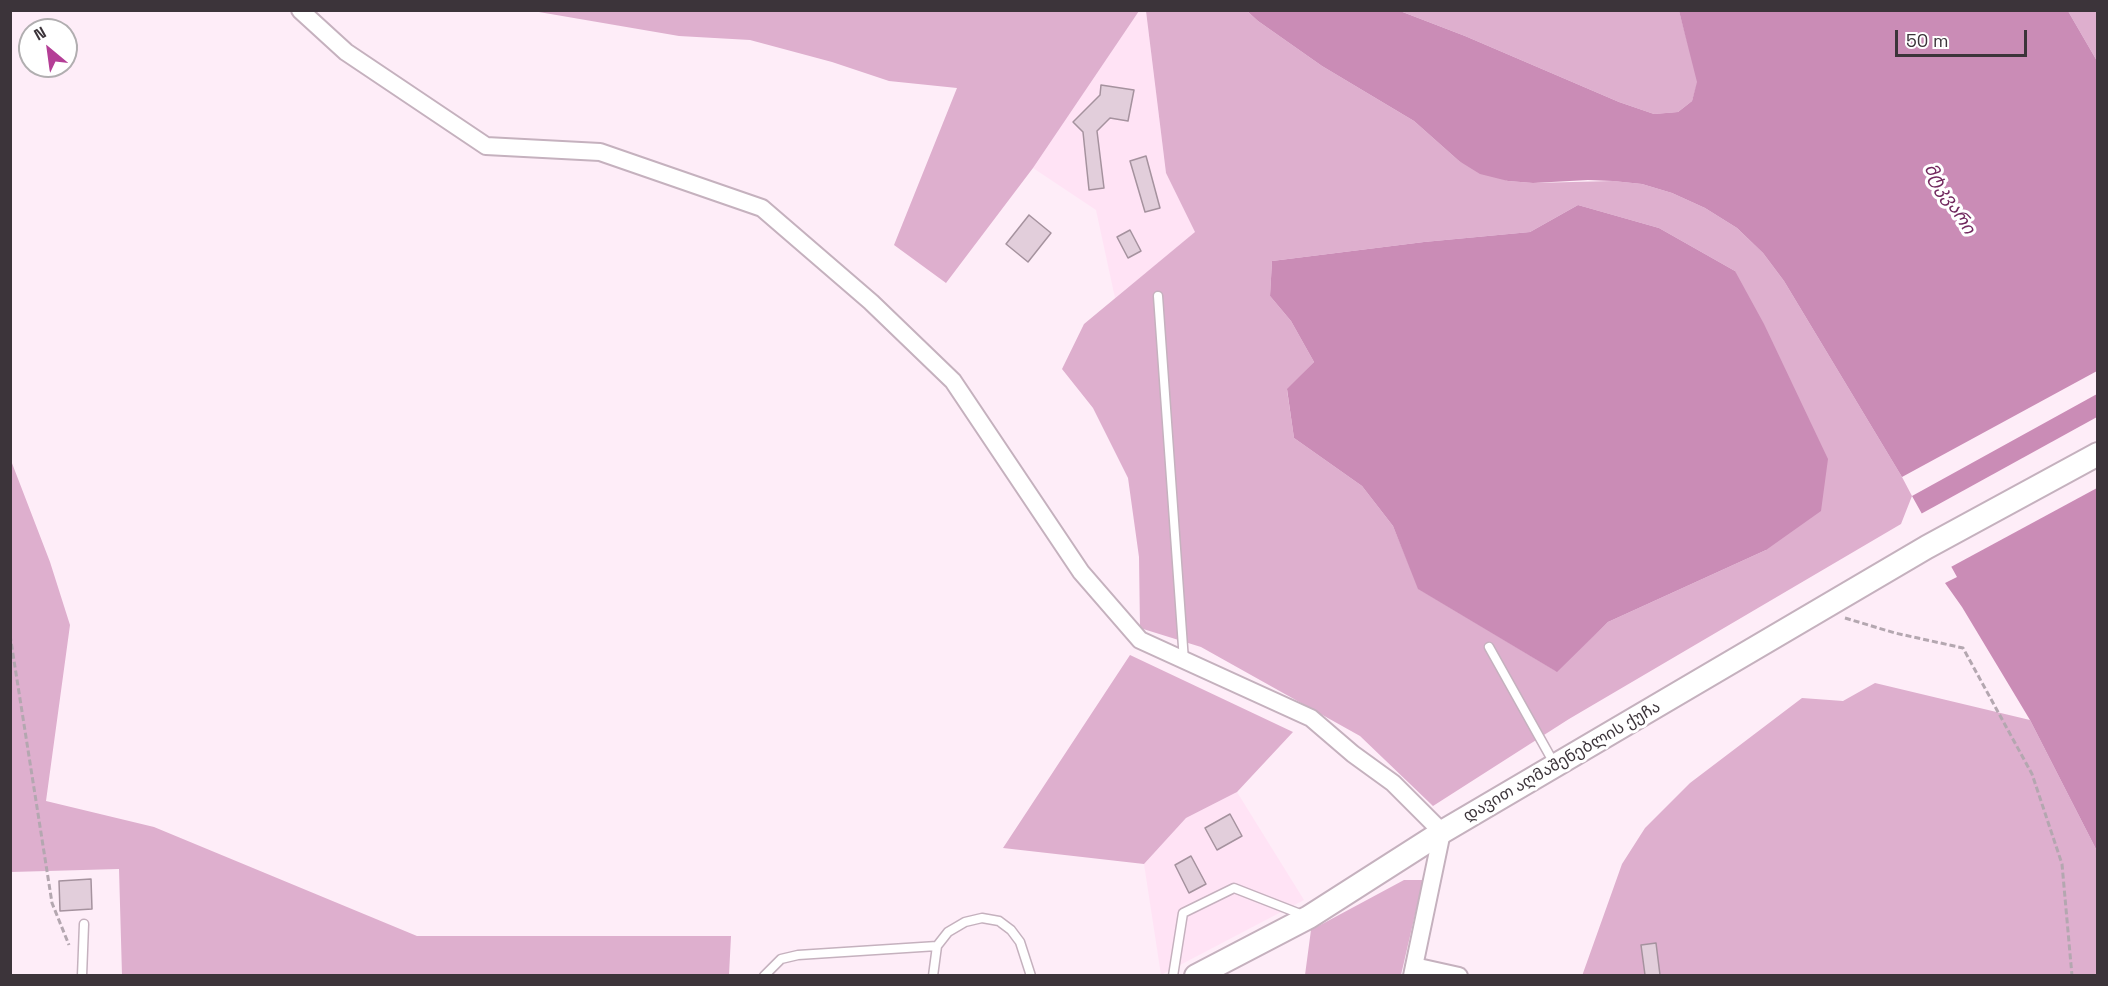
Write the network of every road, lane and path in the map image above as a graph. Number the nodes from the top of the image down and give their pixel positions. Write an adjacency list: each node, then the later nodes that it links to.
1 (300, 10): 7 (street)
2 (1158, 297): 7 (lane)
3 (2097, 454): 4 (main road, დავით აღმაშენებლის ქუჩა)
4 (1819, 610): 8 (main road, დავით აღმაშენებლის ქუჩა); 22 (path)
5 (10, 635): 13 (path)
6 (1488, 647): 8 (lane)
7 (1184, 661): 9 (street)
8 (1556, 765): 9 (main road, დავით აღმაშენებლის ქუჩა)
9 (1442, 832): 10 (main road, დავით აღმაშენებლის ქუჩა); 14 (street)
10 (1309, 917): 19 (lane); 20 (main road, დავით აღმაშენებლის ქუჩა)
11 (84, 924): 15 (lane)
12 (938, 946): 16 (lane); 17 (lane); 18 (lane)
13 (73, 955)
14 (1413, 971): 21 (street)
15 (82, 975)
16 (764, 975)
17 (933, 975)
18 (1031, 975)
19 (1173, 975)
20 (1196, 975)
21 (1459, 975)
22 (2072, 975)

